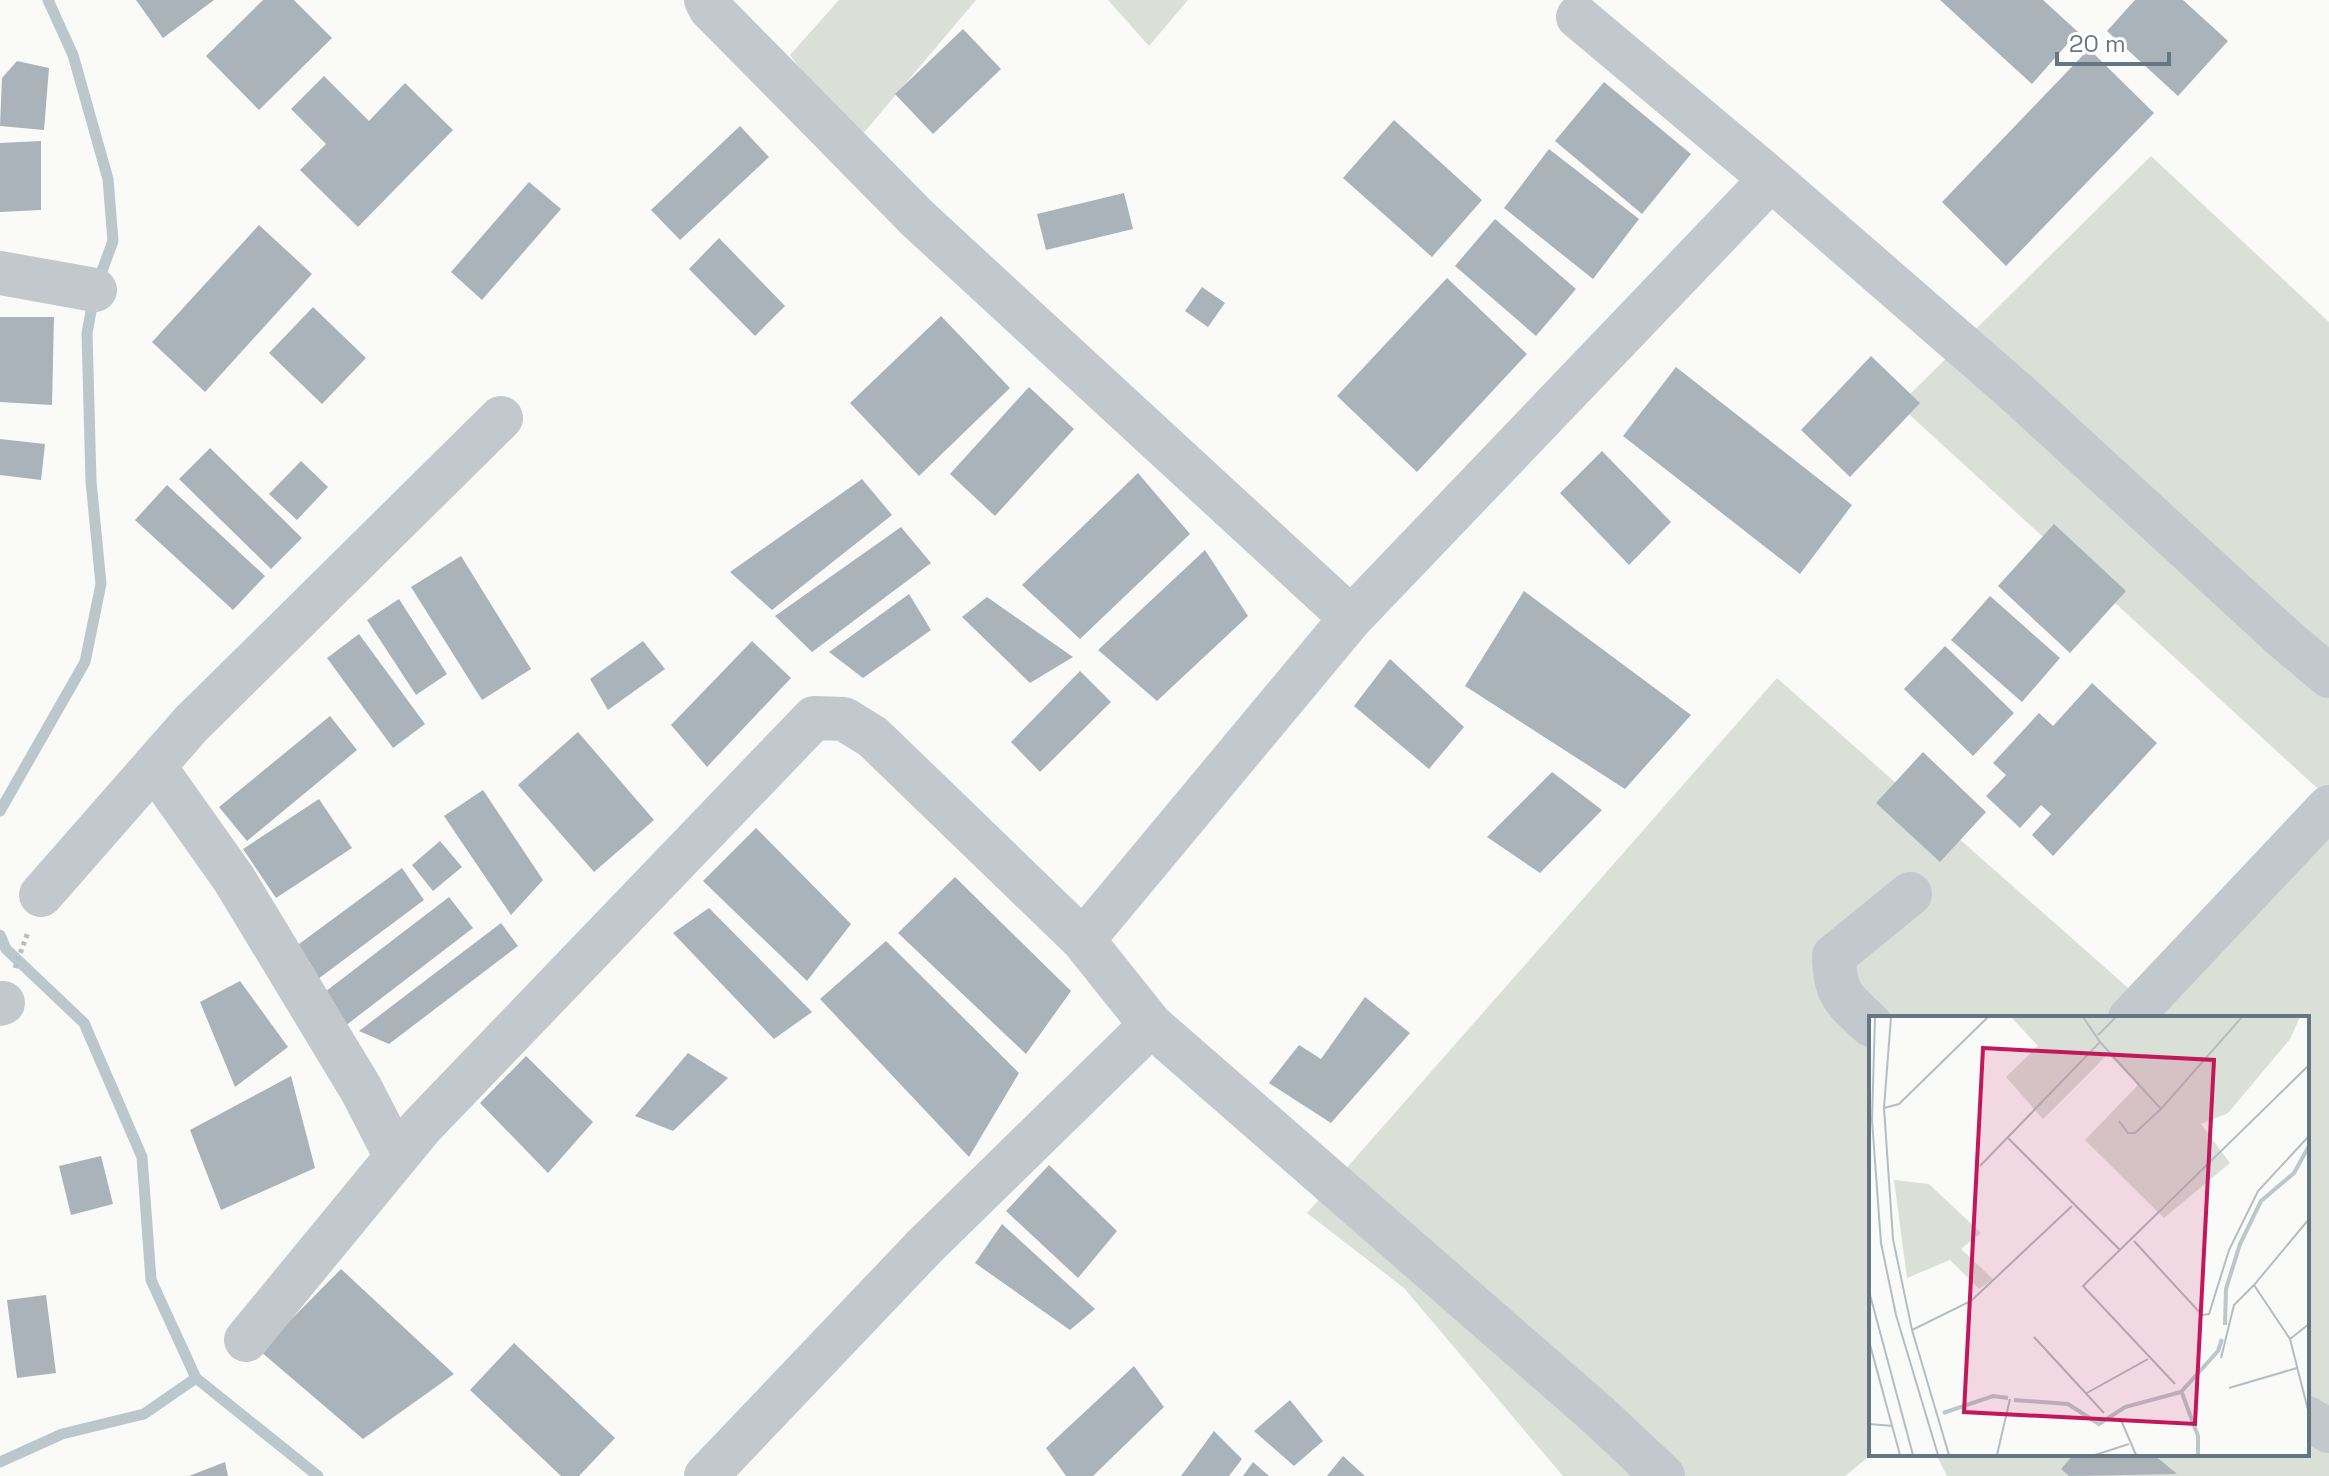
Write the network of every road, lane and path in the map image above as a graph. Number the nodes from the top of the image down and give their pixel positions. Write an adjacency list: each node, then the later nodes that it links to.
1 (706, 0): 7 (street)
2 (1578, 17): 3 (street)
3 (1771, 179): 7 (street); 8 (street)
4 (0, 273): 5 (street)
5 (95, 290)
6 (501, 418): 9 (street)
7 (1351, 618): 14 (street)
8 (2329, 676)
9 (154, 766): 12 (street); 19 (street)
10 (2329, 807): 16 (street)
11 (1910, 894): 17 (street)
12 (41, 895)
13 (27, 936): 15 (path)
14 (1083, 940): 18 (street); 19 (street)
15 (5, 996)
16 (2132, 1016)
17 (1869, 1023)
18 (1151, 1025): 23 (street); 24 (street)
19 (396, 1157): 20 (street)
20 (246, 1340)
21 (2309, 1419): 22 (street)
22 (2329, 1431)
23 (706, 1476)
24 (1663, 1476)

